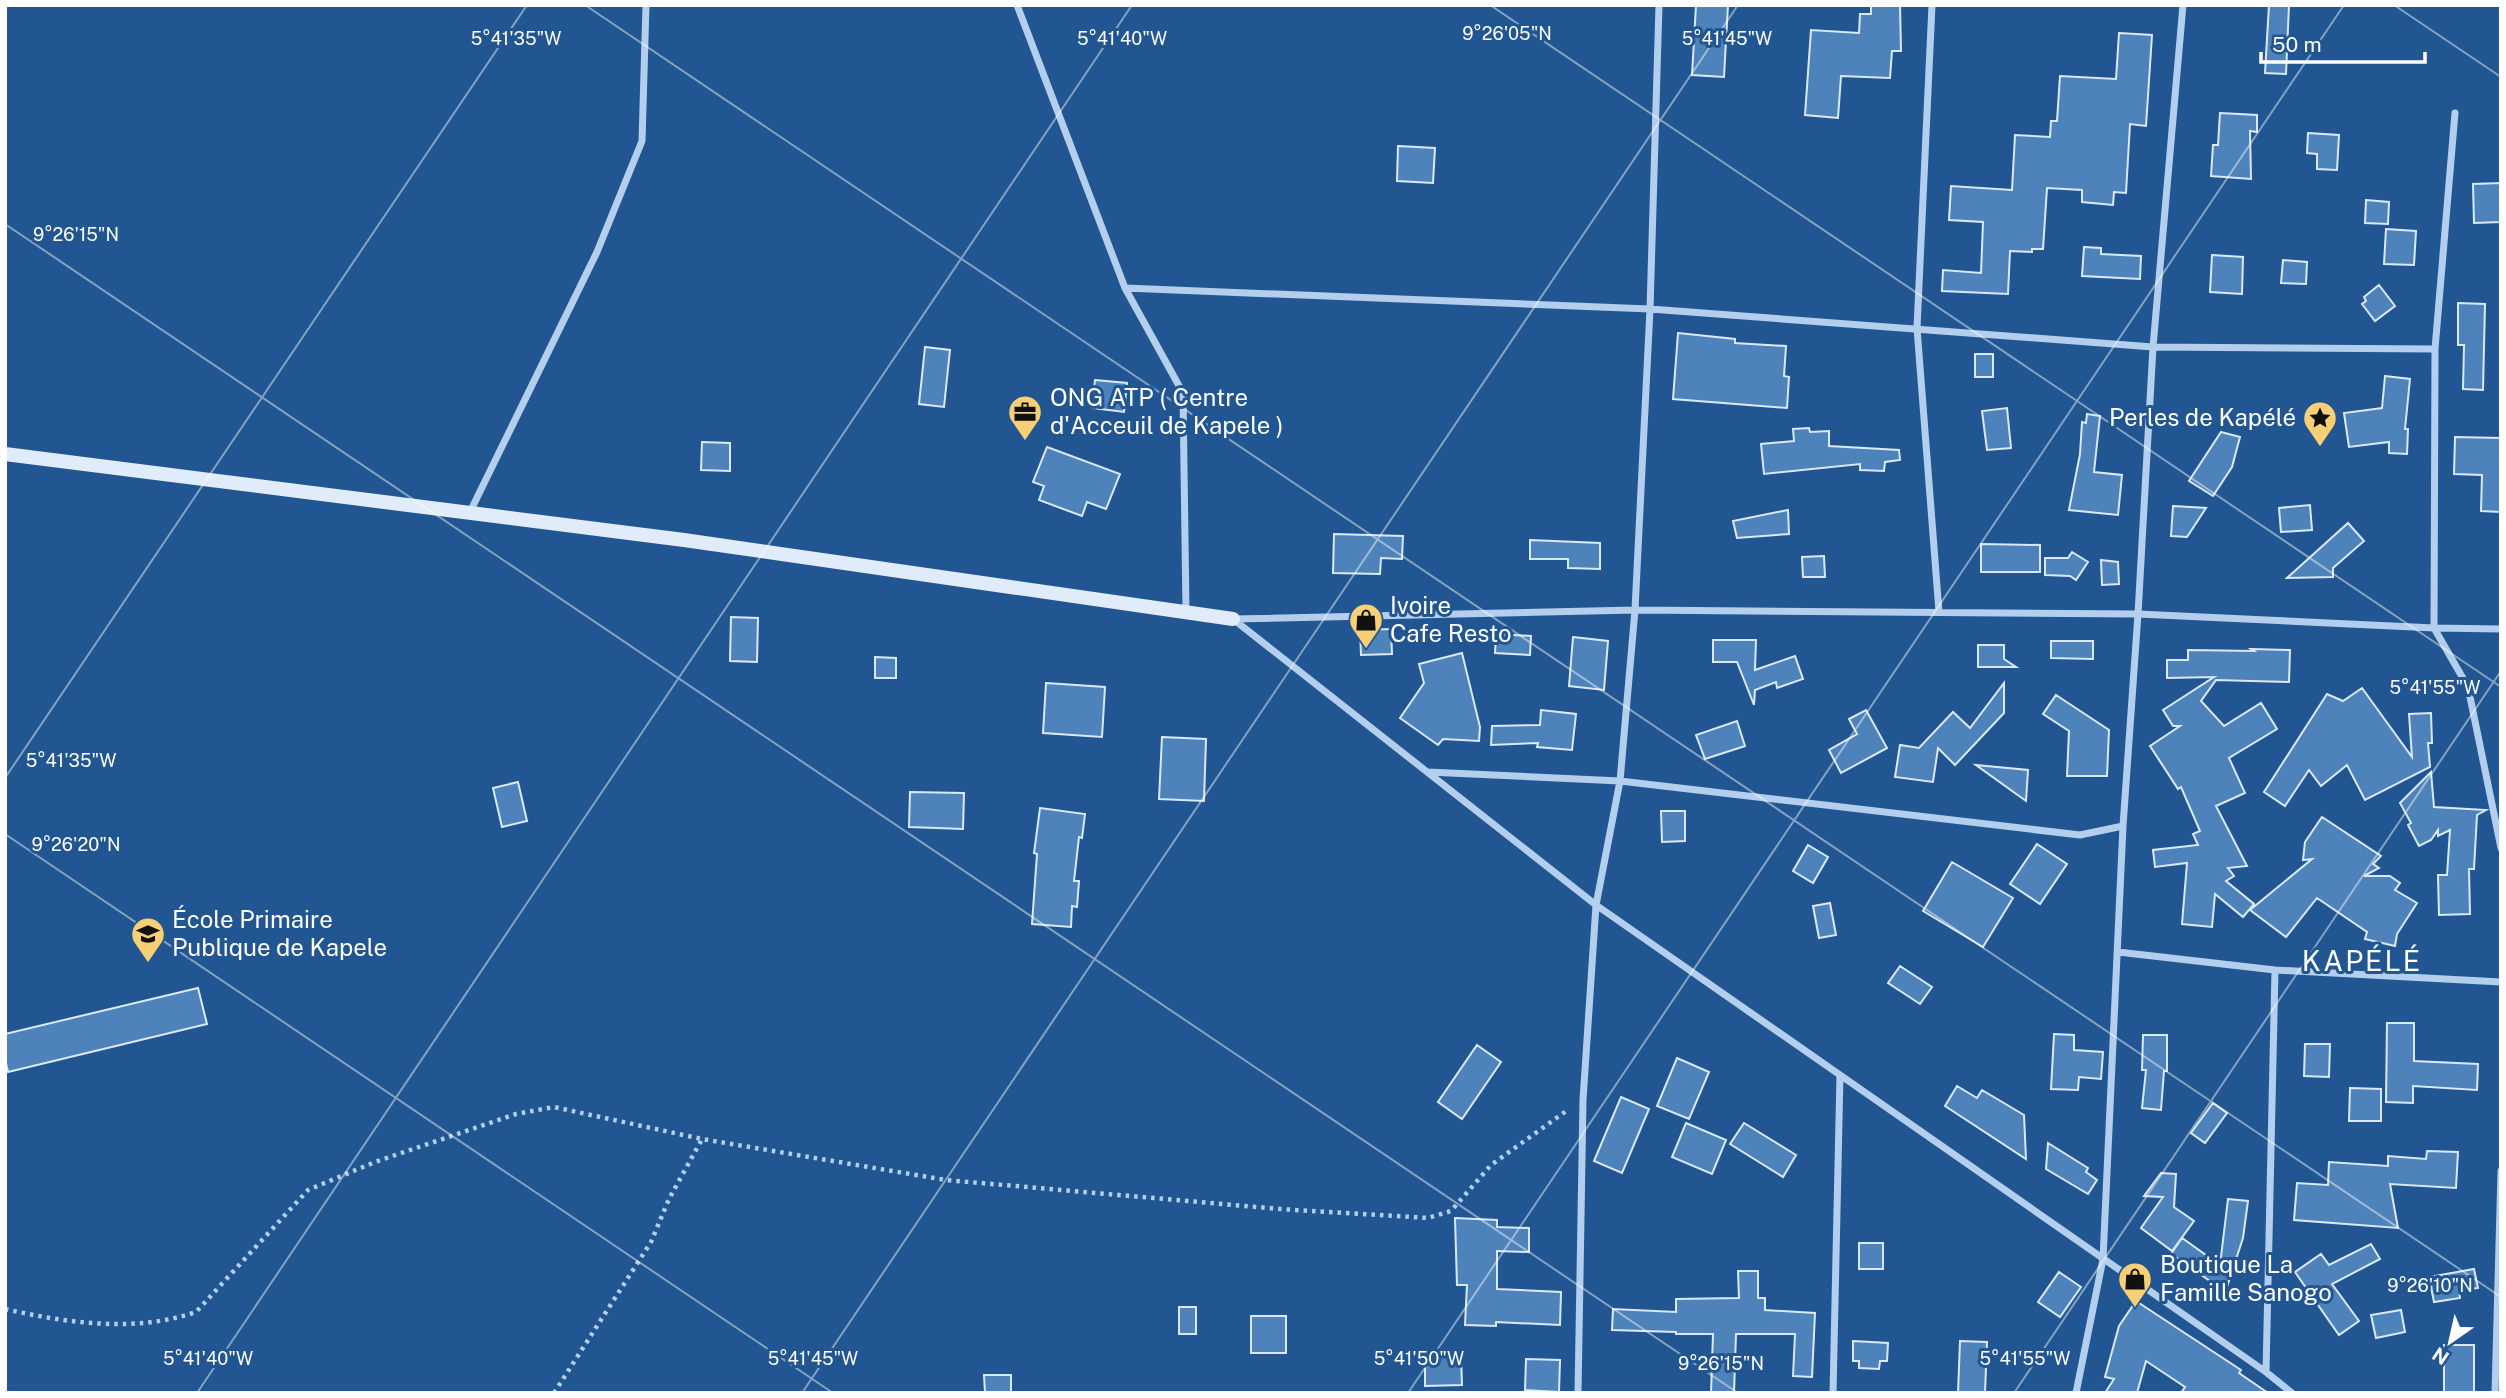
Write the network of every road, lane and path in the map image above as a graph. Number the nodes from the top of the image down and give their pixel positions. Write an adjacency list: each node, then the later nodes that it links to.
1 (646, 5): 13 (street)
2 (1017, 5): 7 (street)
3 (1659, 5): 8 (street)
4 (1932, 5): 9 (street)
5 (2183, 5): 10 (street)
6 (2455, 114): 11 (street)
7 (1125, 288): 8 (street); 15 (street)
8 (1650, 309): 9 (street); 14 (street)
9 (1917, 328): 10 (street); 16 (street)
10 (2152, 347): 11 (street); 17 (street)
11 (2435, 349): 19 (street)
12 (5, 454): 13 (street)
13 (469, 513): 15 (street)
14 (1635, 610): 16 (street); 18 (street); 22 (street)
15 (1186, 612): 18 (street)
16 (1939, 612): 17 (street)
17 (2138, 614): 19 (street); 23 (street)
18 (1233, 619): 21 (street)
19 (2434, 628): 20 (street); 24 (street)
20 (2501, 629)
21 (1427, 772): 22 (street); 25 (street)
22 (1620, 780): 23 (street); 25 (street)
23 (2123, 826): 26 (street)
24 (2501, 848)
25 (1596, 905): 29 (street); 30 (street)
26 (2118, 952): 27 (street); 33 (street)
27 (2275, 970): 28 (street); 35 (street)
28 (2501, 982)
29 (1840, 1075): 33 (street); 38 (street)
30 (1583, 1100): 31 (path); 37 (street)
31 (702, 1139): 34 (path); 36 (path)
32 (2501, 1171): 41 (street)
33 (2103, 1259): 35 (street); 39 (street)
34 (5, 1309)
35 (2266, 1371): 40 (street)
36 (554, 1393)
37 (1578, 1393)
38 (1833, 1393)
39 (2076, 1393)
40 (2292, 1393)
41 (2495, 1393)

